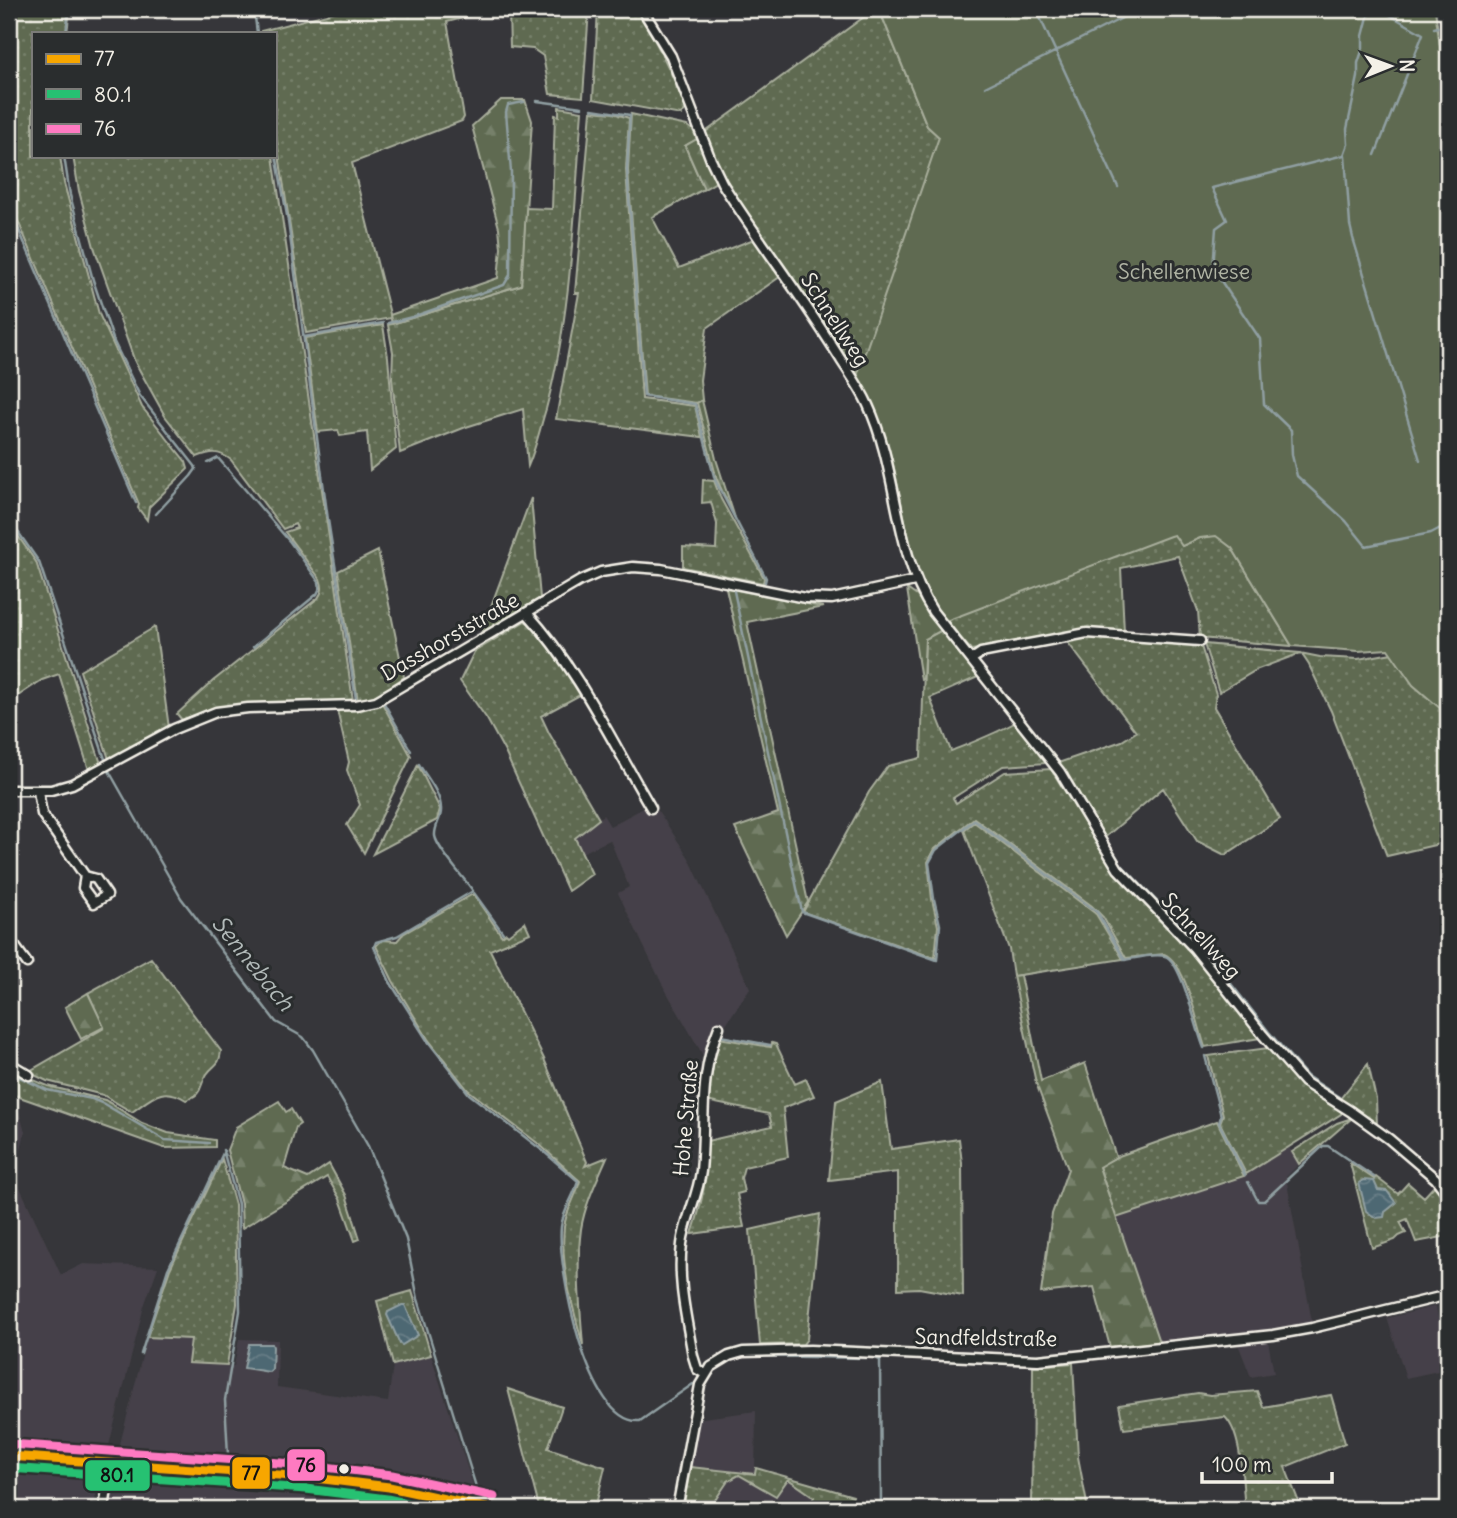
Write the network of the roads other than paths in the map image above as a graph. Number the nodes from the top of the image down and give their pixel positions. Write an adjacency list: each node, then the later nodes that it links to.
1 (642, 9): 2 (street, Schnellweg)
2 (915, 581): 3 (street, Dasshorststraße); 5 (street, Schnellweg)
3 (527, 612): 7 (street, Dasshorststraße); 8 (street)
4 (1199, 641): 5 (street)
5 (972, 659): 15 (street, Schnellweg)
6 (9, 790): 7 (street, Dasshorststraße)
7 (38, 791): 9 (street)
8 (651, 808)
9 (85, 876)
10 (9, 938): 11 (street)
11 (27, 963)
12 (719, 1027): 17 (street, Hohe Straße)
13 (9, 1063): 14 (street)
14 (29, 1074)
15 (1448, 1195)
16 (1448, 1295): 17 (street, Sandfeldstraße)
17 (705, 1374): 22 (street)
18 (9, 1456): 19 (main road)
19 (111, 1462): 20 (street); 21 (main road)
20 (104, 1509)
21 (491, 1509)
22 (677, 1509)

